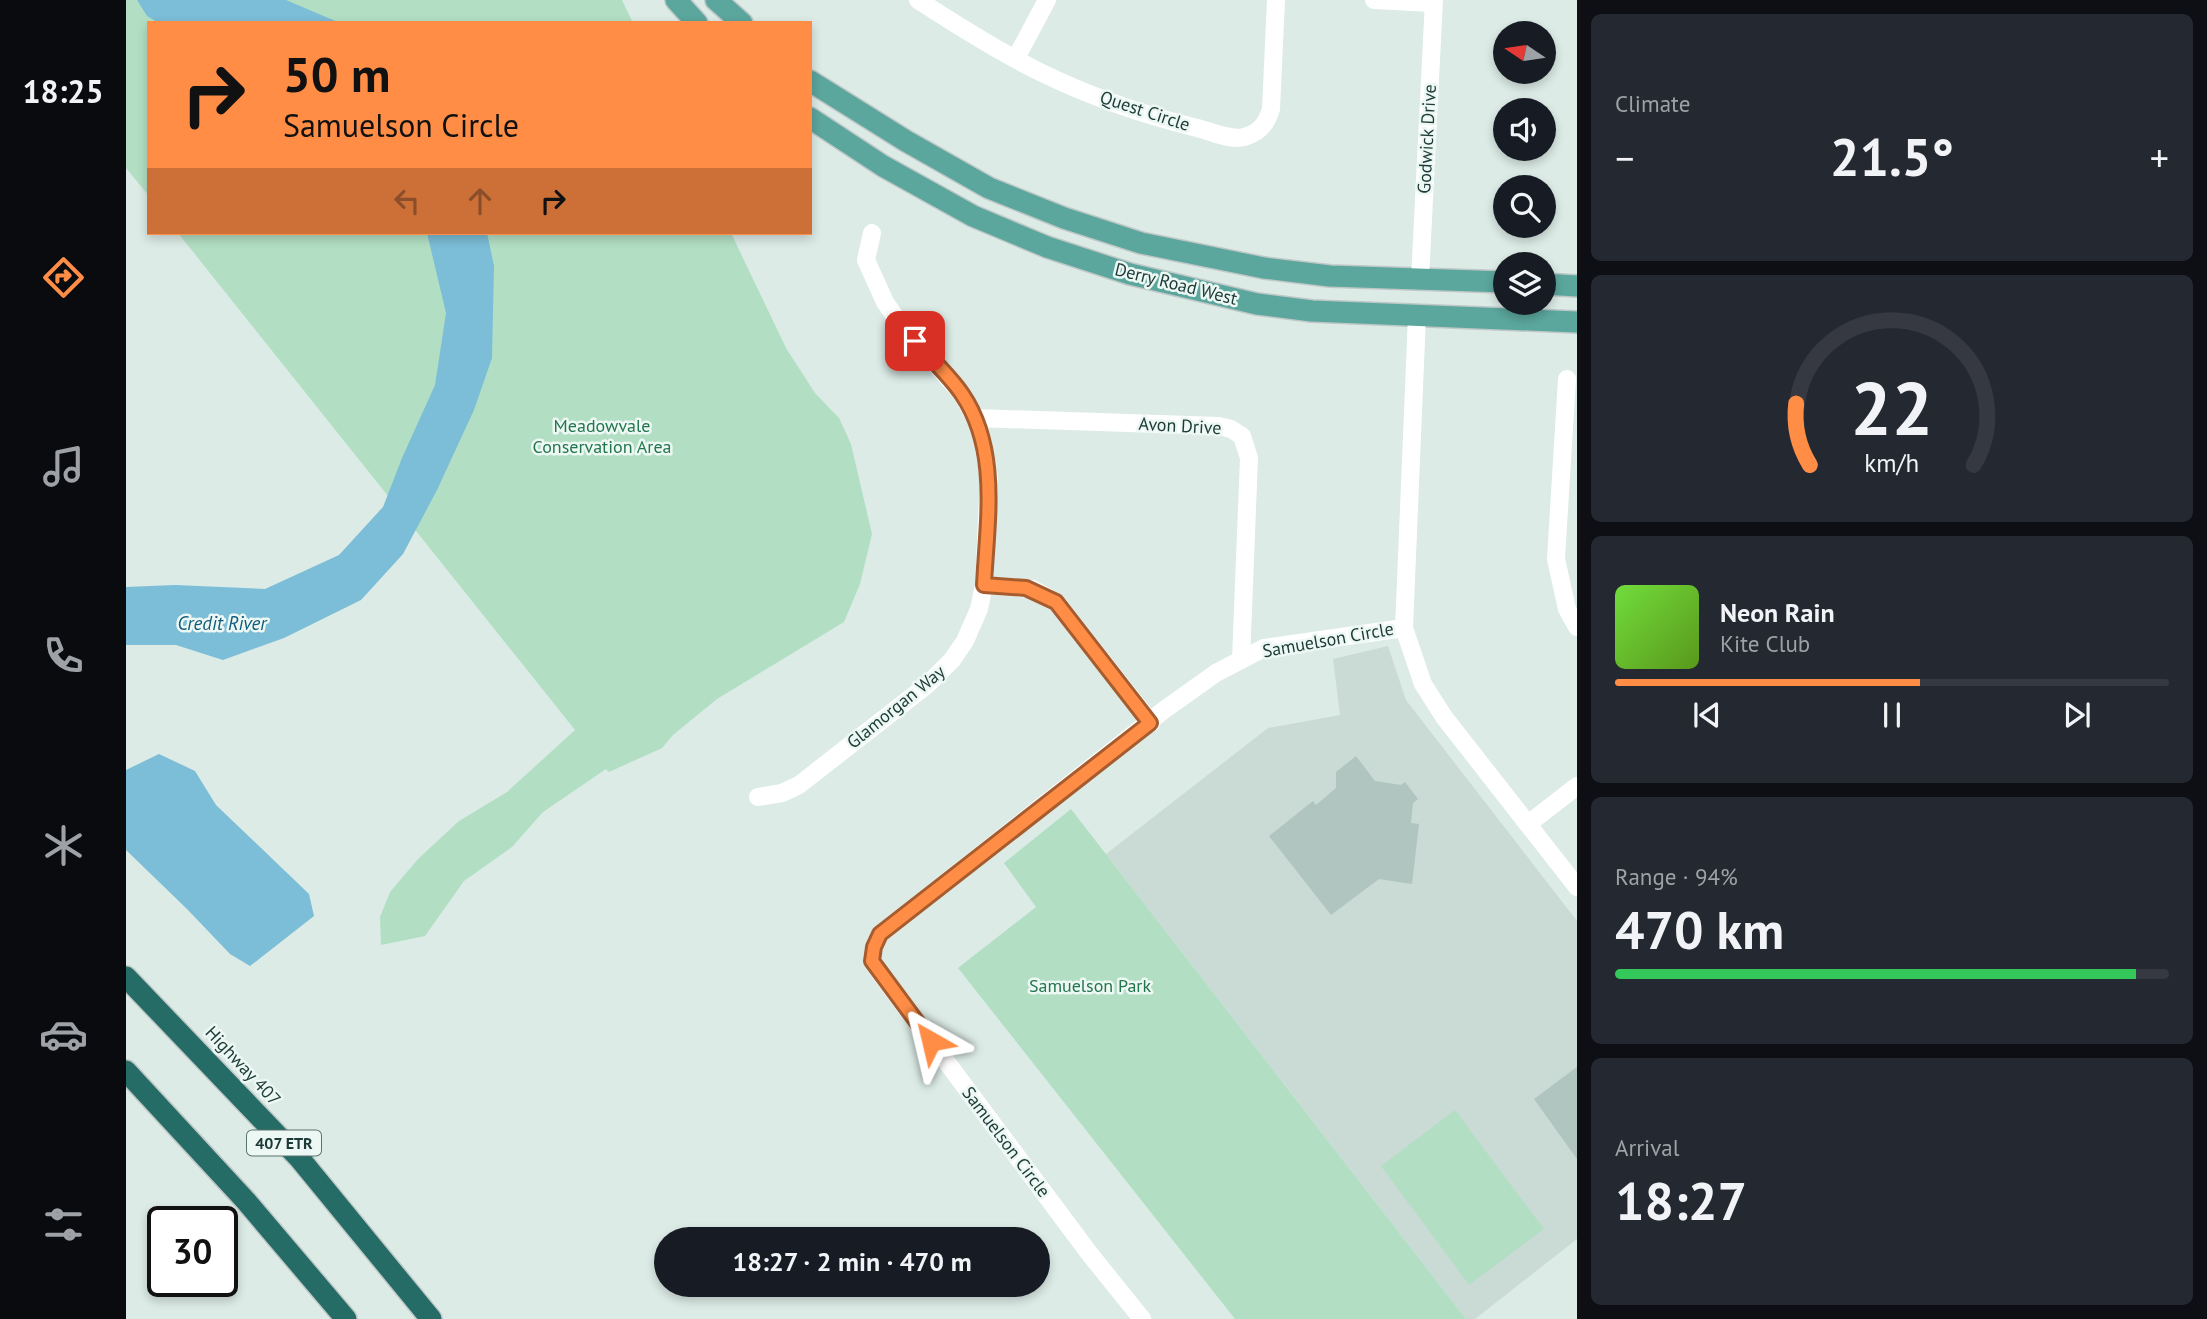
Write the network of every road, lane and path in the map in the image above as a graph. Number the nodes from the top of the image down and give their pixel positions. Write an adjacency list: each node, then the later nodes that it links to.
1 (676, 0): 8 (main road)
2 (716, 0): 9 (main road)
3 (918, 0): 10 (street, Quest Circle)
4 (1048, 0): 10 (street)
5 (1276, 0): 10 (street, Quest Circle)
6 (1374, 0): 7 (street)
7 (1434, 1): 14 (street, Godwick Drive)
8 (695, 21)
9 (740, 21)
10 (1016, 58)
11 (812, 82): 14 (main road, Derry Road West)
12 (812, 119): 18 (main road, Derry Road West)
13 (872, 233): 21 (street, Glamorgan Way)
14 (1420, 279): 15 (main road, Derry Road West)
15 (1493, 282)
16 (1556, 285): 17 (main road)
17 (1577, 286)
18 (1417, 316): 19 (main road, Derry Road West); 24 (street)
19 (1577, 321)
20 (1567, 379): 23 (street)
21 (975, 418): 22 (street, Glamorgan Way); 25 (street, Avon Drive)
22 (984, 585): 26 (street); 28 (street, Glamorgan Way)
23 (1577, 627)
24 (1404, 628): 25 (street, Samuelson Circle); 29 (street, Samuelson Circle)
25 (1241, 660): 26 (street, Samuelson Circle)
26 (1150, 723): 35 (street, Samuelson Circle)
27 (1577, 786): 29 (street)
28 (758, 797)
29 (1528, 824): 30 (street, Samuelson Circle)
30 (1577, 887)
31 (126, 977): 34 (highway, Highway 407 / 407 ETR)
32 (126, 1072): 33 (highway)
33 (346, 1319)
34 (431, 1319)
35 (1142, 1319)

